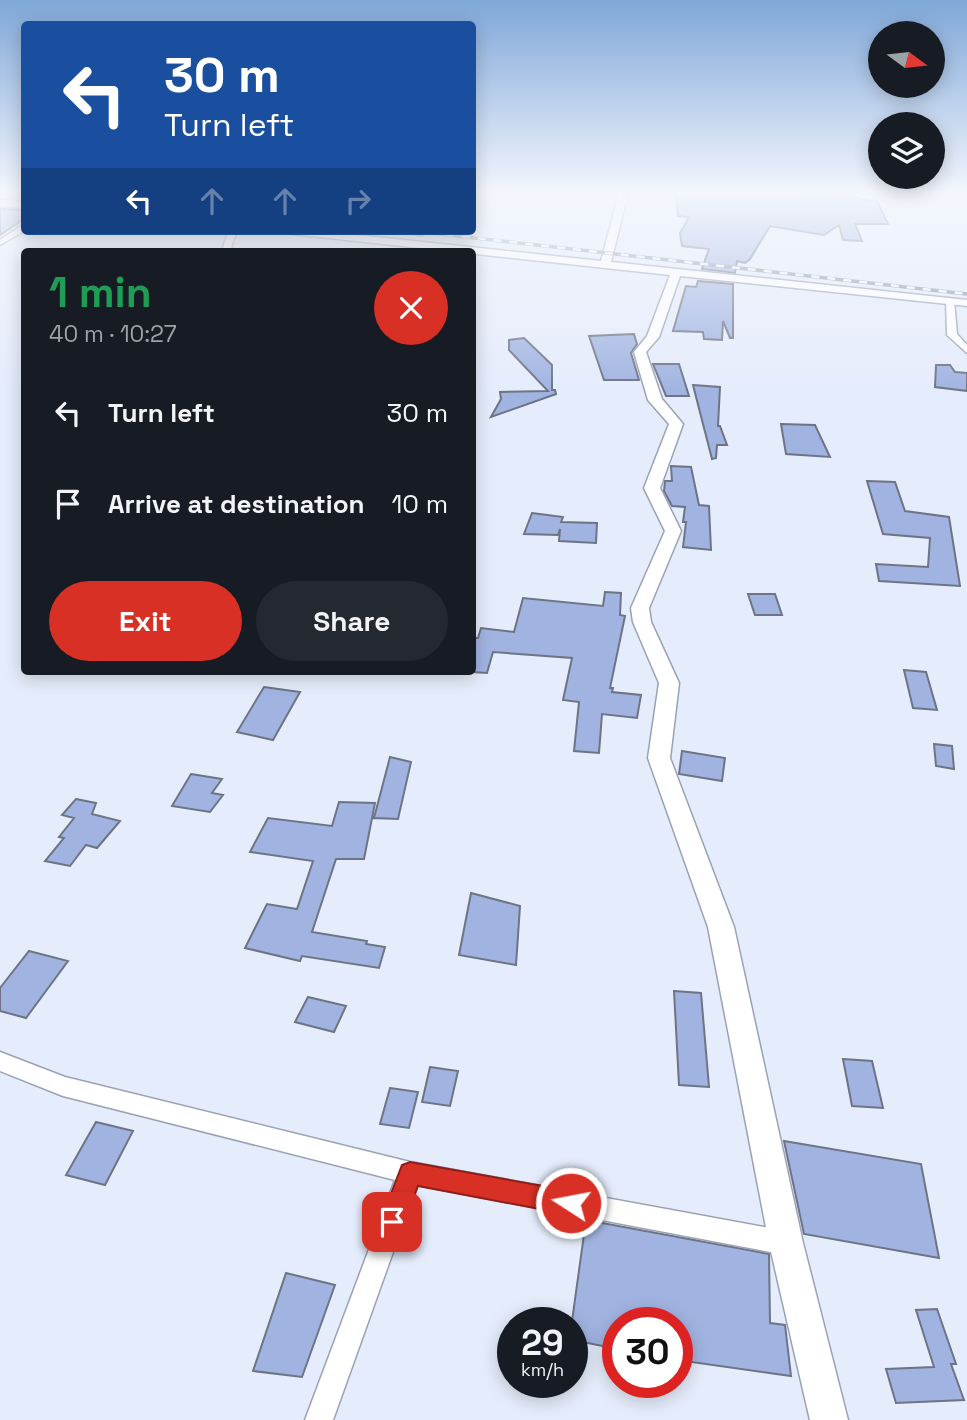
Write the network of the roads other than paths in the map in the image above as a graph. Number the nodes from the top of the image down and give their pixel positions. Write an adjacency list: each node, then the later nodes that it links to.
1 (552, 259): 3 (street)
2 (607, 259): 3 (street)
3 (605, 265): 4 (street)
4 (676, 273): 5 (street); 10 (street)
5 (950, 301): 6 (street); 7 (street)
6 (967, 303)
7 (967, 350)
8 (0, 1061): 9 (street)
9 (410, 1173): 10 (street); 11 (street)
10 (786, 1243): 12 (street)
11 (319, 1420)
12 (829, 1420)

